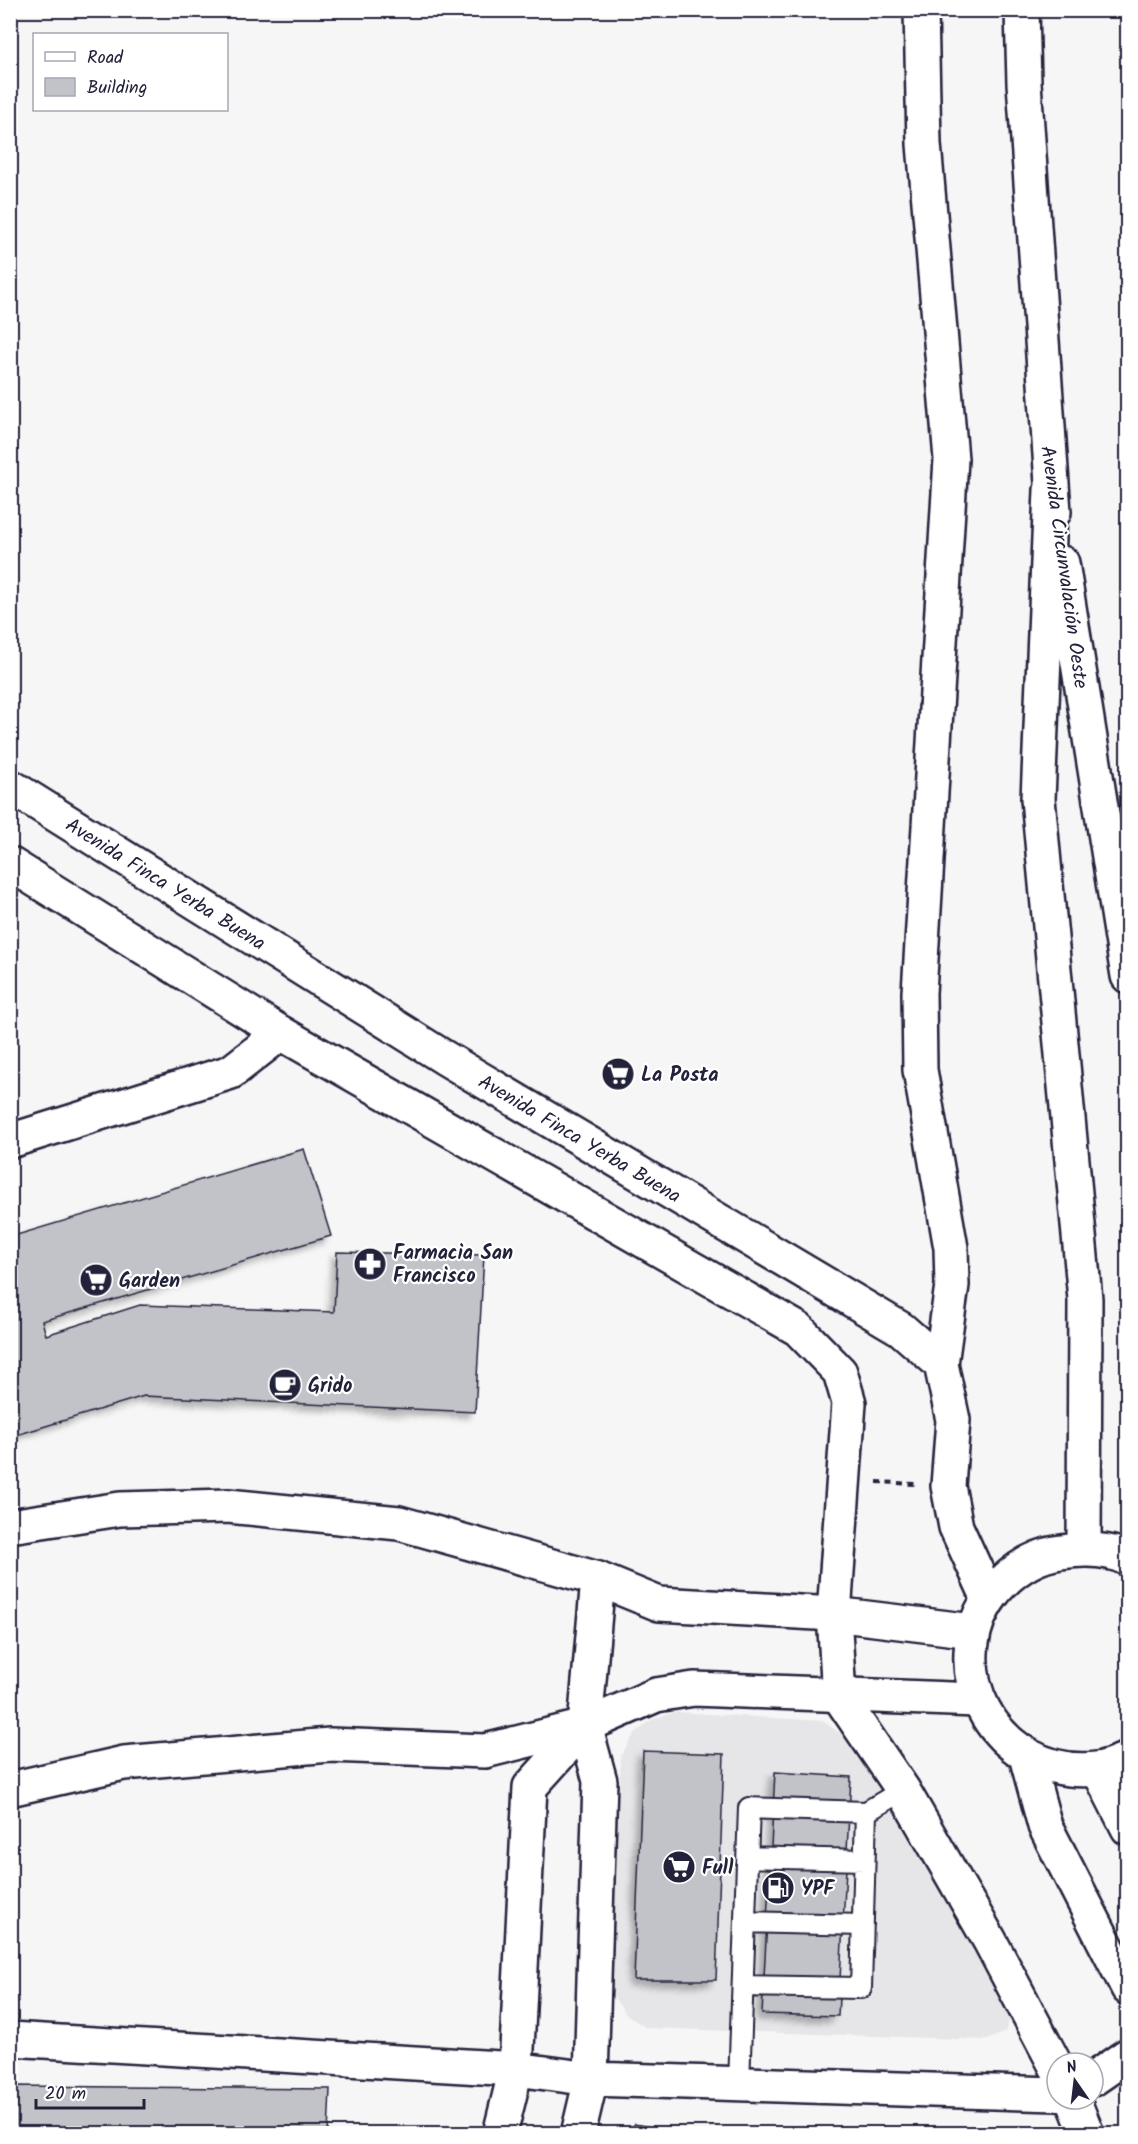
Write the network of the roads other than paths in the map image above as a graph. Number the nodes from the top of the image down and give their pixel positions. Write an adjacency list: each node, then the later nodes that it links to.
1 (921, 10): 9 (main road)
2 (1022, 10): 3 (main road, Avenida Circunvalación Oeste)
3 (1051, 490): 6 (main road, Avenida Circunvalación Oeste); 11 (main road)
4 (10, 786): 9 (main road, Avenida Finca Yerba Buena)
5 (10, 864): 7 (main road)
6 (1128, 976)
7 (281, 1033): 8 (main road); 15 (main road)
8 (10, 1141)
9 (941, 1364): 14 (main road)
10 (10, 1526): 13 (main road)
11 (1084, 1548): 12 (main road); 14 (main road)
12 (1128, 1559)
13 (598, 1579): 15 (main road); 19 (main road)
14 (988, 1597): 16 (main road)
15 (834, 1614): 16 (main road); 17 (main road)
16 (973, 1631): 18 (main road)
17 (839, 1696): 18 (main road); 19 (main road); 23 (main road)
18 (977, 1700): 20 (main road)
19 (585, 1726): 22 (main road); 35 (main road); 37 (main road)
20 (1026, 1756): 21 (main road); 31 (main road)
21 (1113, 1764): 25 (main road)
22 (10, 1789)
23 (903, 1790): 24 (lane); 33 (main road)
24 (866, 1812): 26 (lane); 27 (lane)
25 (1128, 1828)
26 (748, 1857): 27 (lane); 28 (lane)
27 (864, 1860): 29 (lane)
28 (746, 1922): 29 (lane); 30 (lane)
29 (863, 1925): 30 (lane)
30 (743, 1986): 38 (lane)
31 (1128, 1988)
32 (10, 2039): 35 (main road)
33 (1048, 2051)
34 (1128, 2055): 36 (main road)
35 (516, 2068): 37 (main road); 41 (main road)
36 (1105, 2071)
37 (591, 2079): 38 (main road); 42 (main road)
38 (739, 2084): 39 (main road)
39 (1045, 2094)
40 (1078, 2111): 43 (main road)
41 (501, 2133)
42 (578, 2133)
43 (1087, 2133)

